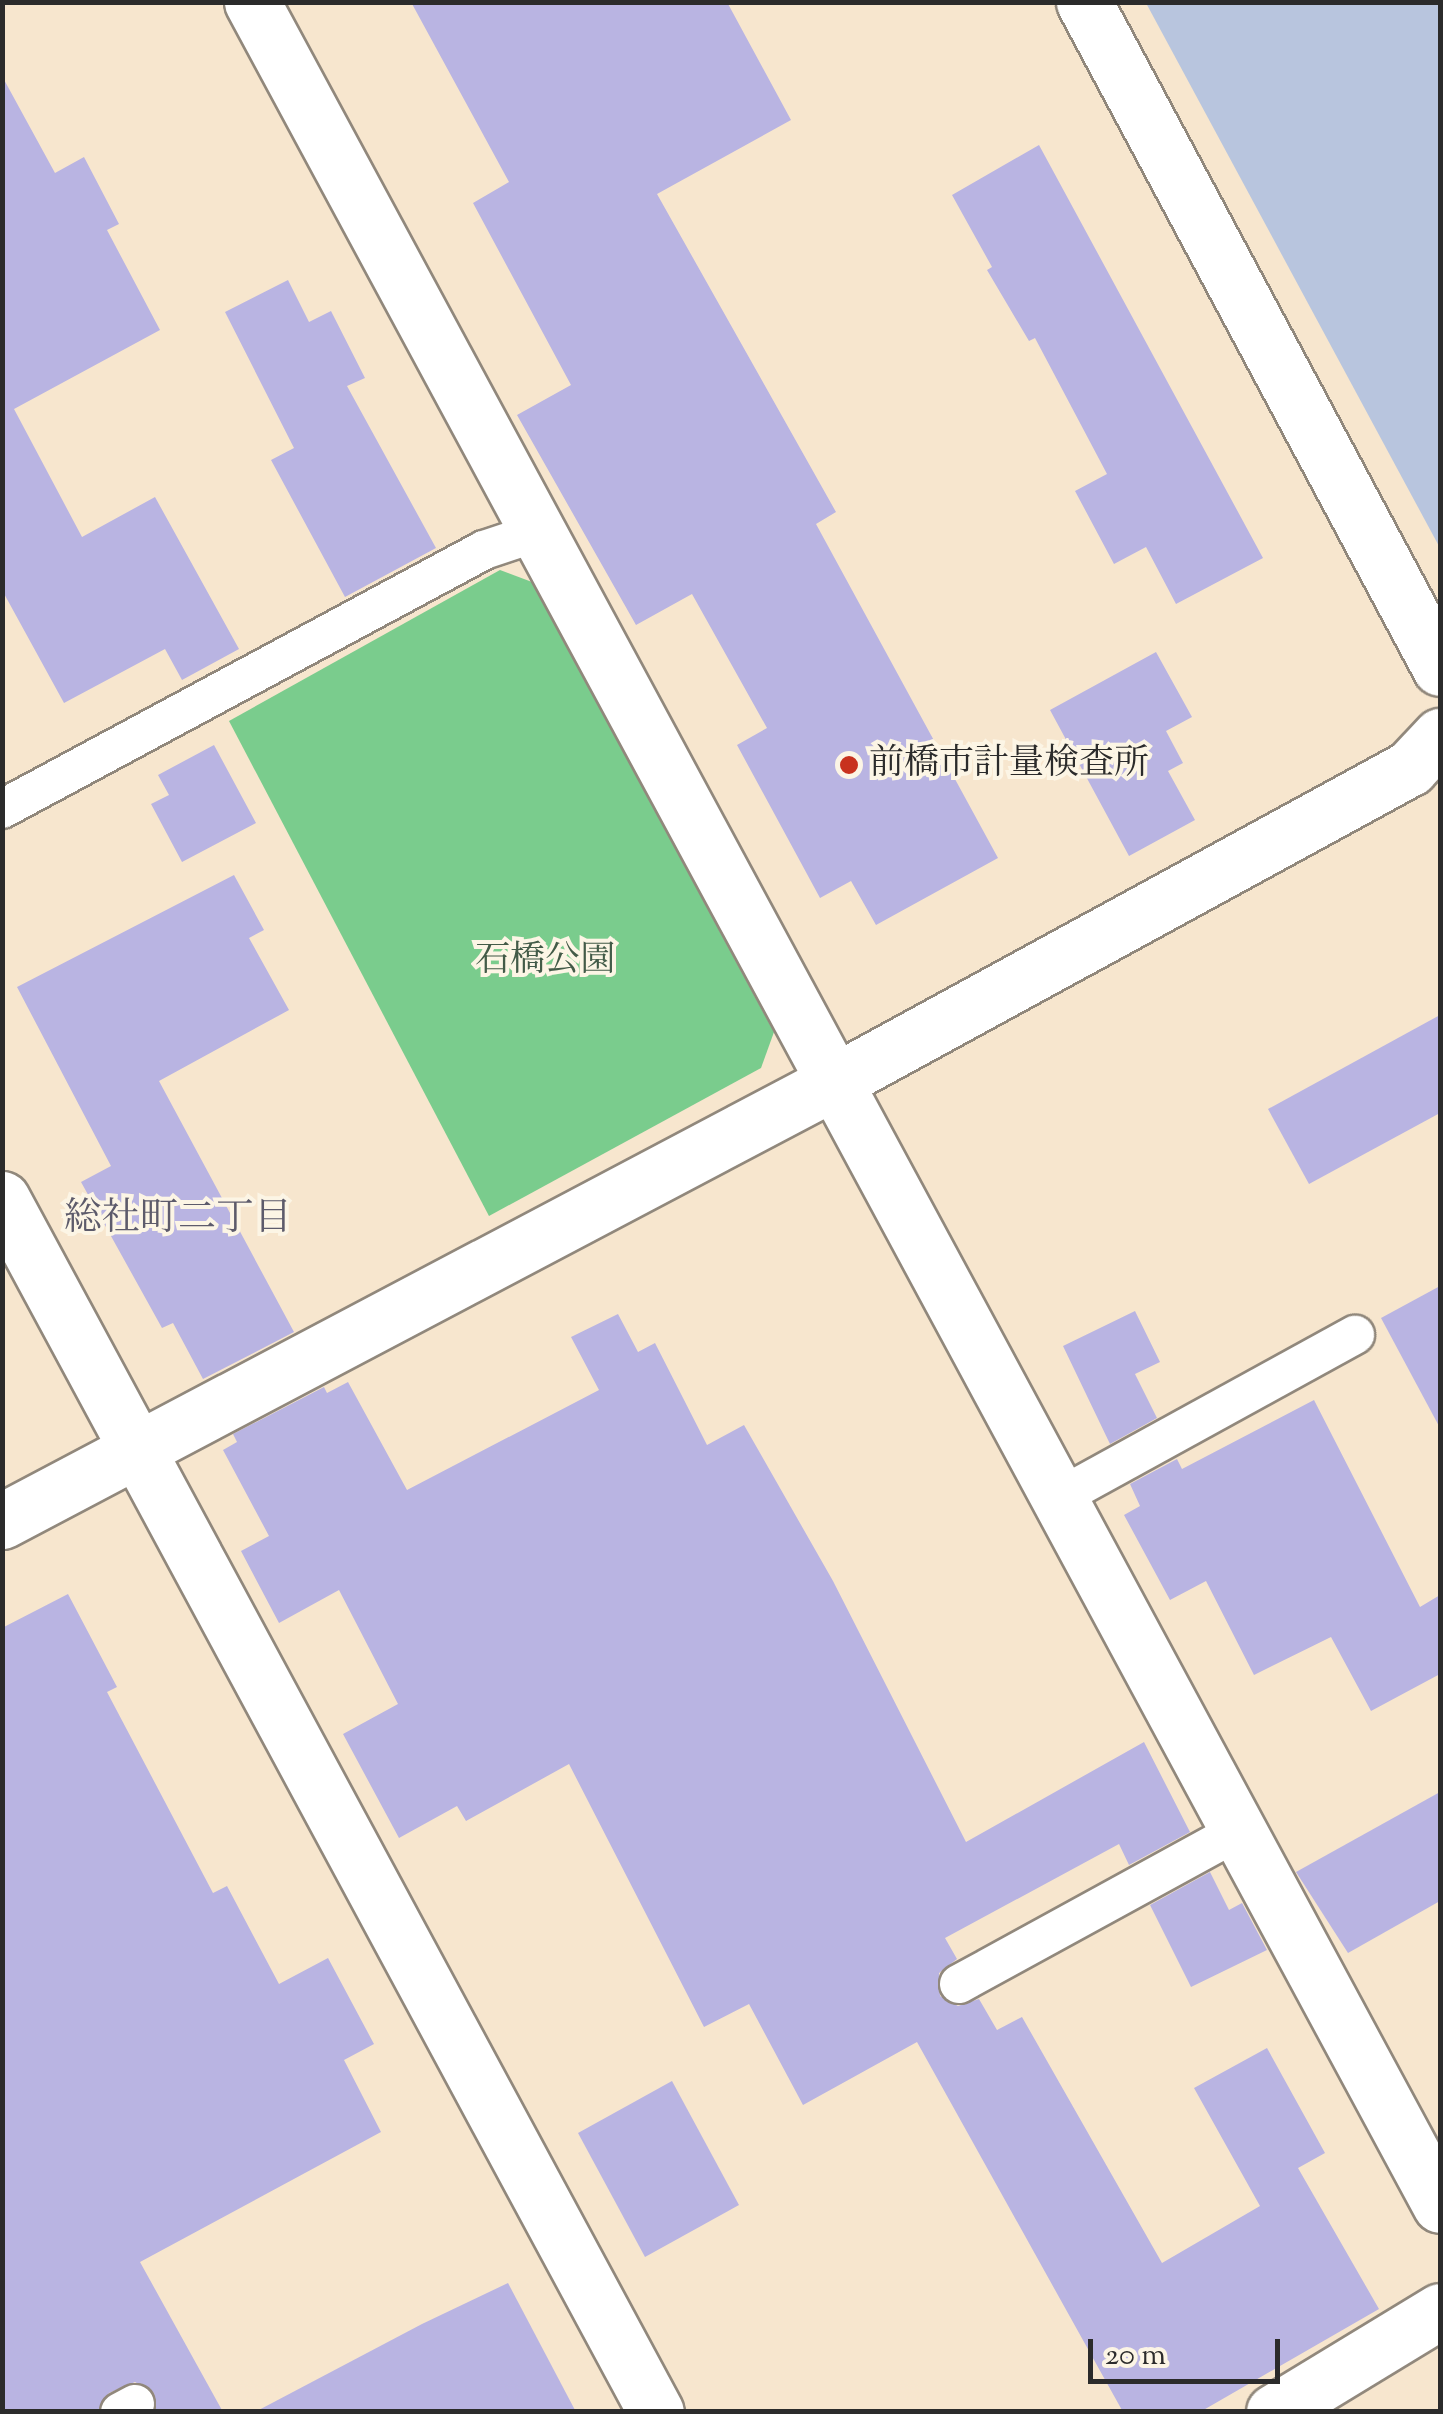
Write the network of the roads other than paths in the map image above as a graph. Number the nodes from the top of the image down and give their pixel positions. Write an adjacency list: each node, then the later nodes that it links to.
1 (252, 2): 3 (street)
2 (1084, 2): 4 (street)
3 (538, 532): 6 (lane); 7 (street)
4 (1440, 668)
5 (1440, 736): 7 (street)
6 (2, 809)
7 (834, 1082): 10 (street); 11 (street)
8 (2, 1199): 10 (street)
9 (1356, 1335): 11 (lane)
10 (133, 1449): 12 (street); 17 (street)
11 (1058, 1498): 13 (street)
12 (2, 1521)
13 (1238, 1831): 14 (lane); 15 (street)
14 (959, 1984)
15 (1440, 2205)
16 (1440, 2310): 18 (street)
17 (650, 2409)
18 (1274, 2412)

